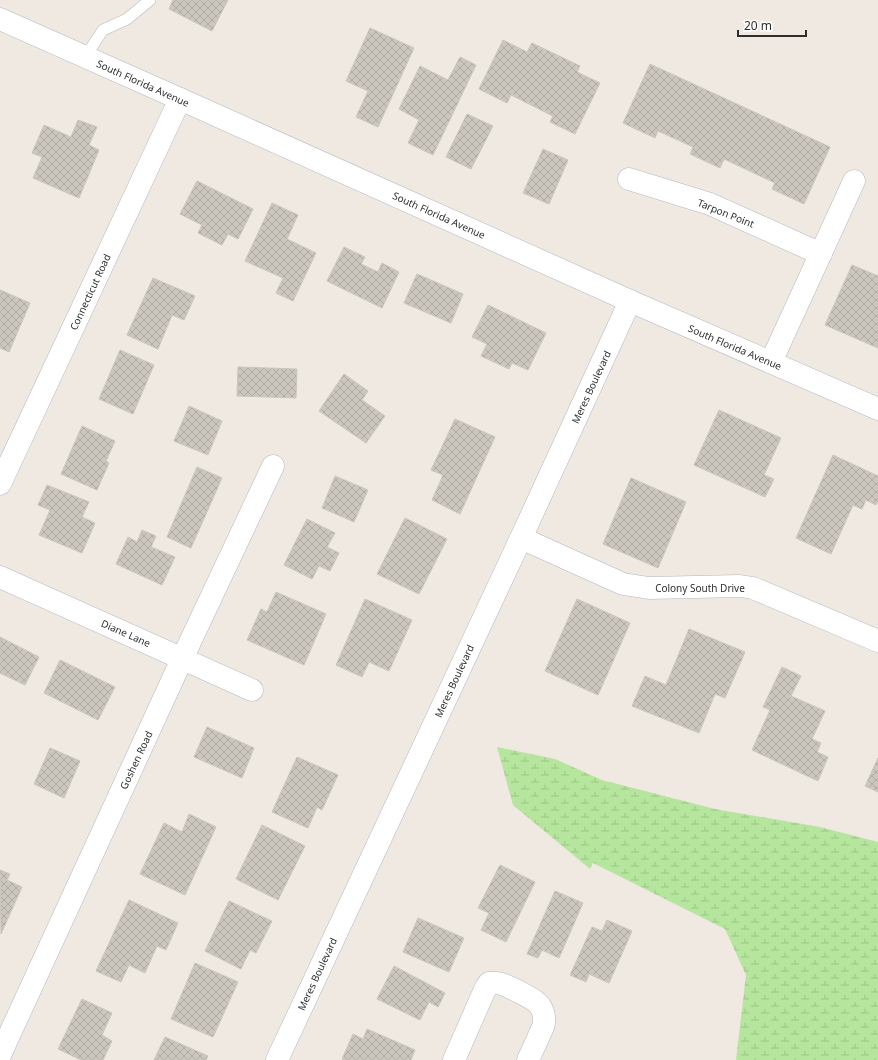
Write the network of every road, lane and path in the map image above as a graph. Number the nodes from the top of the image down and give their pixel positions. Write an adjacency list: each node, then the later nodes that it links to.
1 (150, 0): 3 (lane)
2 (0, 19): 3 (street, South Florida Avenue)
3 (85, 57): 4 (street, South Florida Avenue)
4 (180, 99): 8 (street, South Florida Avenue); 12 (street, Connecticut Road)
5 (629, 179): 7 (street, Tarpon Point)
6 (854, 181): 7 (street)
7 (821, 254): 9 (street)
8 (630, 301): 9 (street, South Florida Avenue); 13 (street, Meres Boulevard)
9 (771, 362): 10 (street, South Florida Avenue)
10 (878, 409)
11 (273, 466): 16 (street, Goshen Road)
12 (0, 484)
13 (521, 538): 15 (street, Colony South Drive); 19 (street, Meres Boulevard)
14 (0, 576): 16 (street, Diane Lane)
15 (878, 641)
16 (182, 659): 17 (street, Diane Lane); 18 (street, Goshen Road)
17 (252, 690)
18 (0, 1055)
19 (277, 1060)
20 (454, 1060): 21 (street)
21 (528, 1060)

